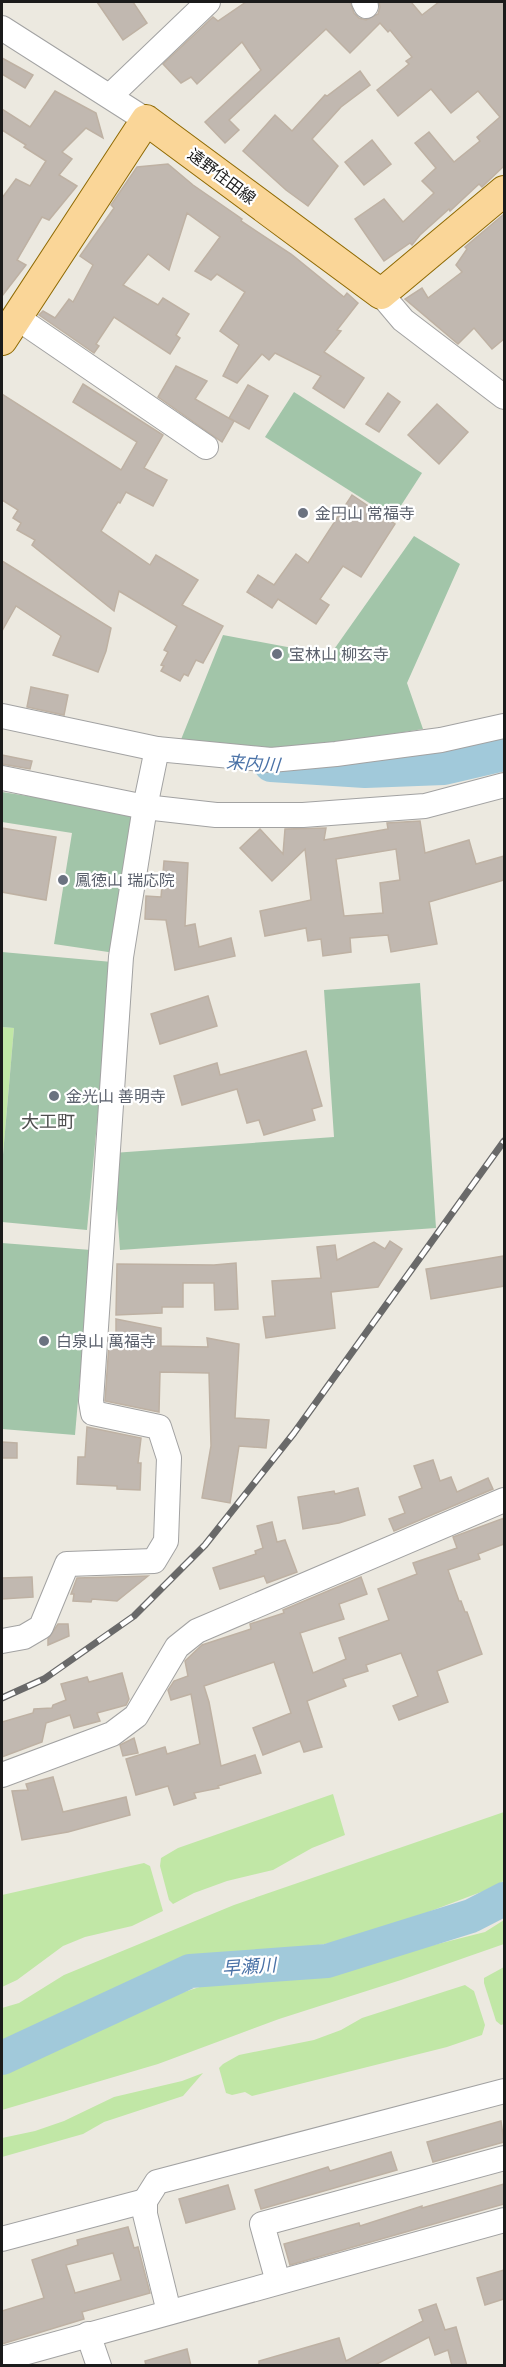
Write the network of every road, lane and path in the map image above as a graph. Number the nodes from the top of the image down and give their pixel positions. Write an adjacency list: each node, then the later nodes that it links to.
1 (208, 2): 3 (street)
2 (2, 28): 3 (street)
3 (111, 95): 4 (street)
4 (147, 120): 6 (main road, 遠野住田線); 7 (main road)
5 (504, 191): 6 (main road)
6 (381, 294): 8 (street)
7 (9, 329): 9 (street)
8 (504, 397)
9 (206, 447)
10 (2, 716): 12 (street)
11 (504, 726): 12 (street)
12 (157, 749): 15 (street)
13 (2, 778): 15 (street)
14 (504, 784): 15 (street)
15 (145, 807): 17 (street)
16 (504, 1500): 18 (street)
17 (2, 1641)
18 (2, 1775)
19 (504, 2091): 21 (street)
20 (504, 2158): 24 (street)
21 (145, 2201): 23 (street); 25 (street)
22 (504, 2220): 24 (street)
23 (2, 2239)
24 (278, 2282): 25 (street)
25 (170, 2312): 26 (street)
26 (88, 2334): 27 (street); 28 (street)
27 (2, 2359)
28 (99, 2366)

